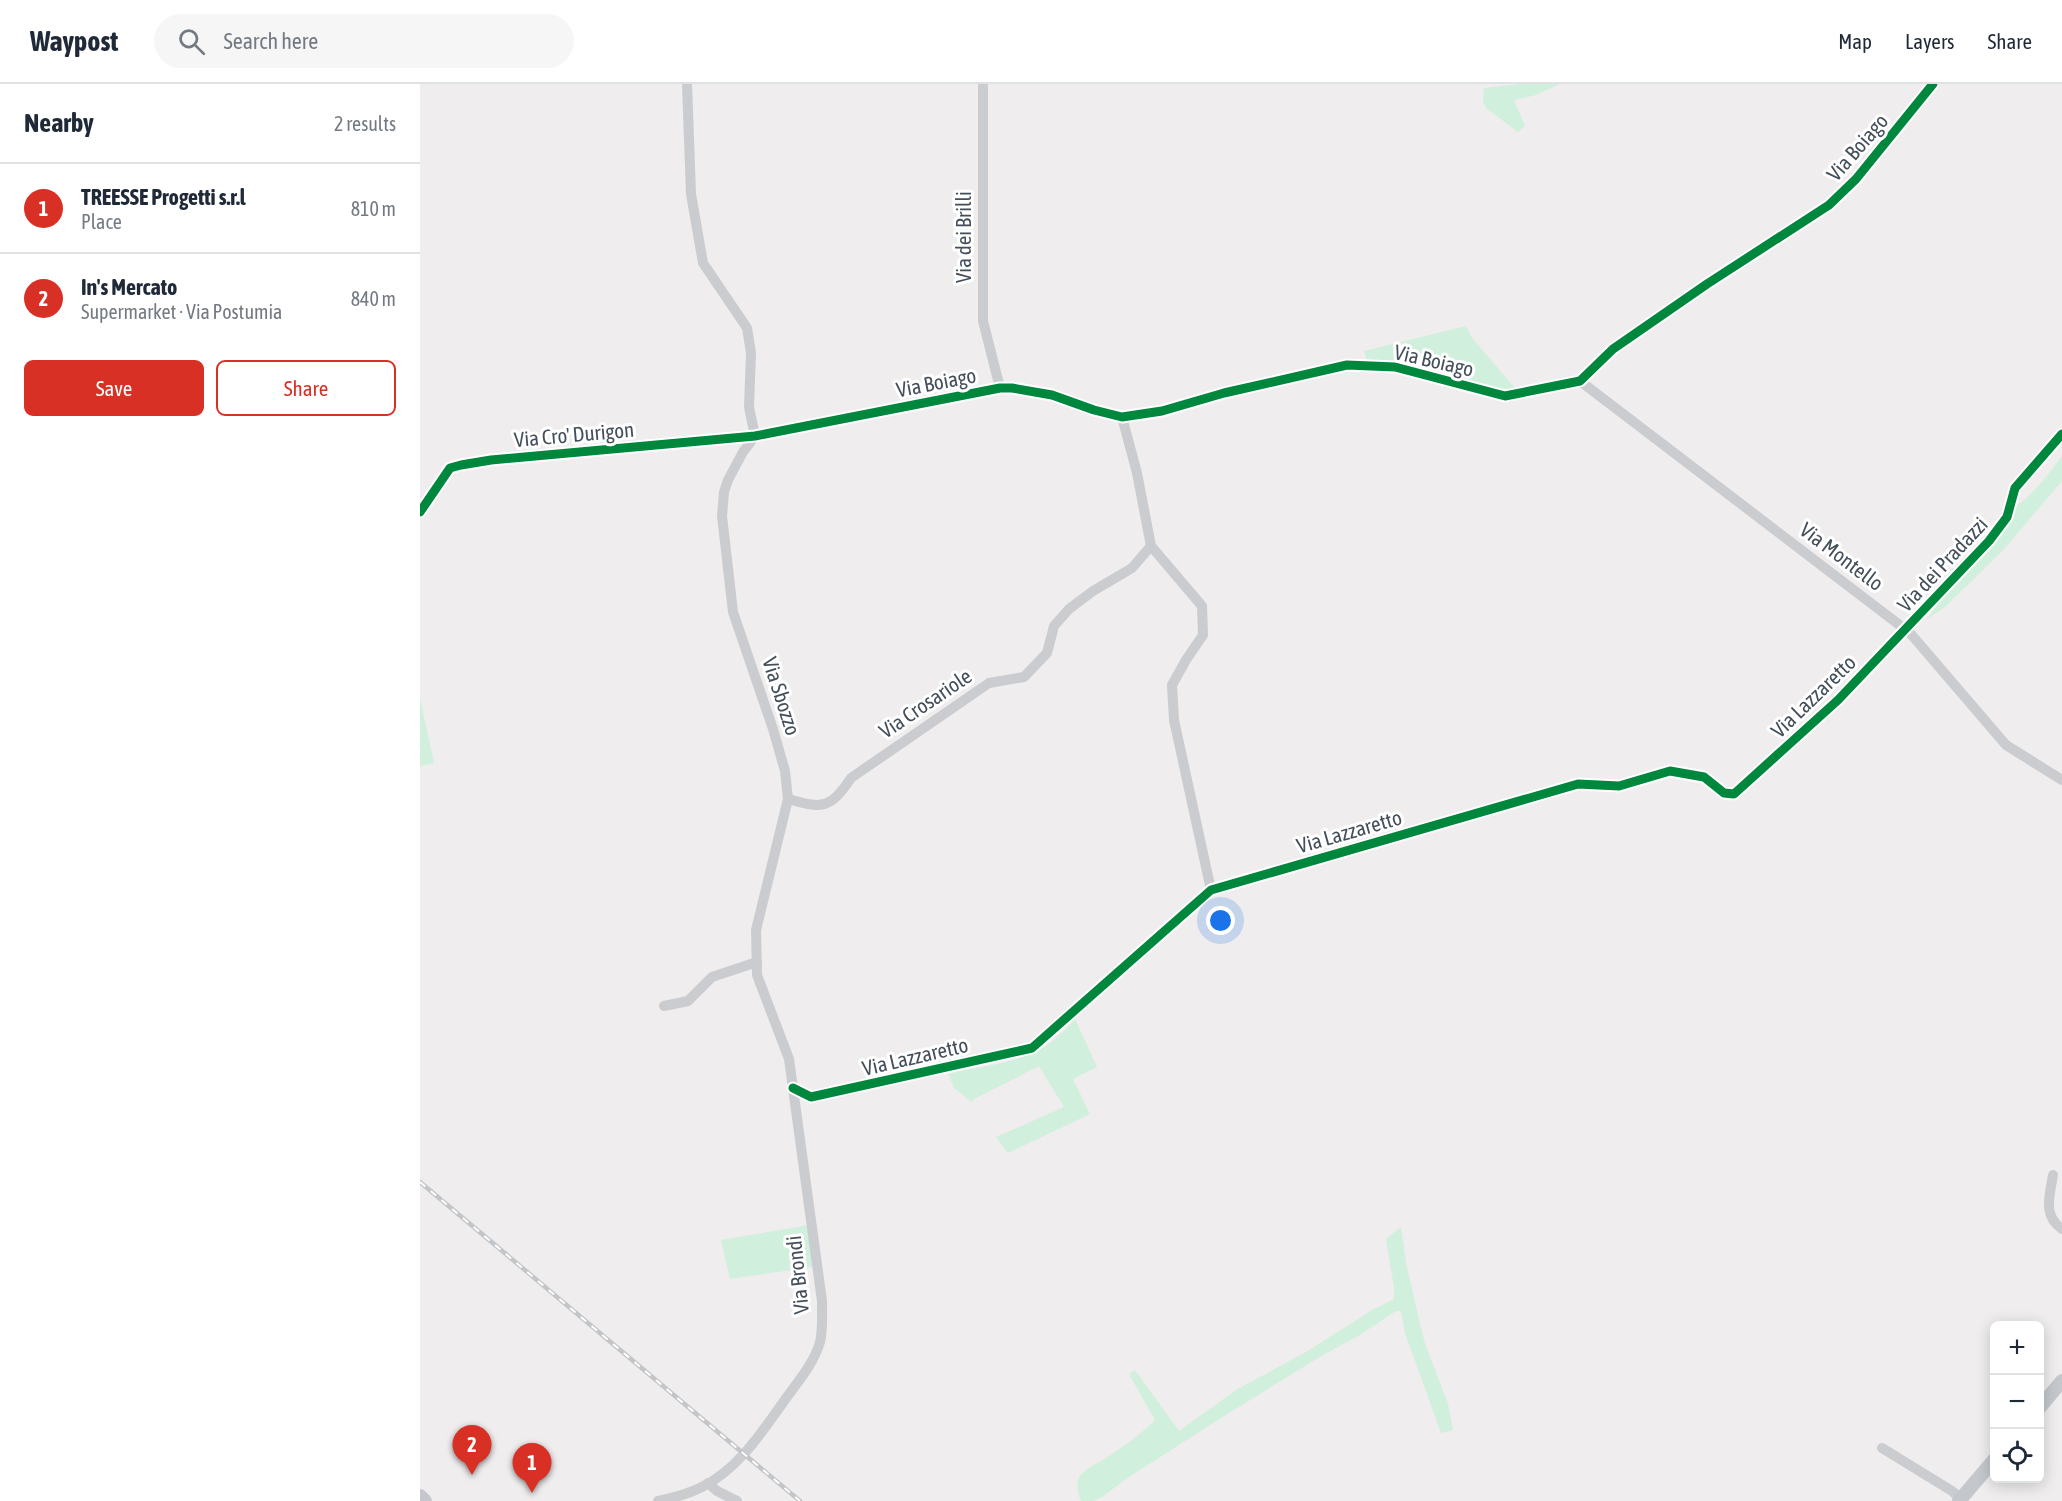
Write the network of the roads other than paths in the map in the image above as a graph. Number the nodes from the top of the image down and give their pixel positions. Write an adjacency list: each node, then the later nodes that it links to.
1 (687, 84): 8 (street)
2 (983, 84): 5 (street, Via dei Brilli)
3 (1933, 84): 4 (street, Via Boiago)
4 (1580, 381): 6 (street, Via Boiago); 11 (street, Via Montello)
5 (1000, 388): 6 (street, Via Boiago); 8 (street, Via Boiago)
6 (1122, 417): 10 (street)
7 (2062, 434): 11 (street, Via dei Pradazzi)
8 (755, 436): 9 (street, Via Cro' Durigon); 13 (street, Via Sbozzo)
9 (420, 512)
10 (1151, 546): 13 (street, Via Crosariole); 14 (street)
11 (1906, 630): 12 (street, Via Montello); 14 (street, Via Lazzaretto)
12 (2062, 780)
13 (788, 799): 15 (street, Via Sbozzo)
14 (1211, 890): 18 (street, Via Lazzaretto)
15 (757, 962): 16 (street, Via Sbozzo); 17 (street)
16 (757, 975): 18 (street, Via Brondi)
17 (664, 1006)
18 (793, 1088): 25 (street, Via Brondi)
19 (2053, 1175): 20 (street)
20 (2062, 1229)
21 (2060, 1384): 22 (main road)
22 (2044, 1402)
23 (1882, 1448): 27 (street)
24 (1990, 1466): 27 (main road)
25 (708, 1483): 29 (street, Via Brondi); 30 (street)
26 (420, 1496): 28 (main road)
27 (1960, 1500)
28 (425, 1501)
29 (658, 1501)
30 (737, 1501)

